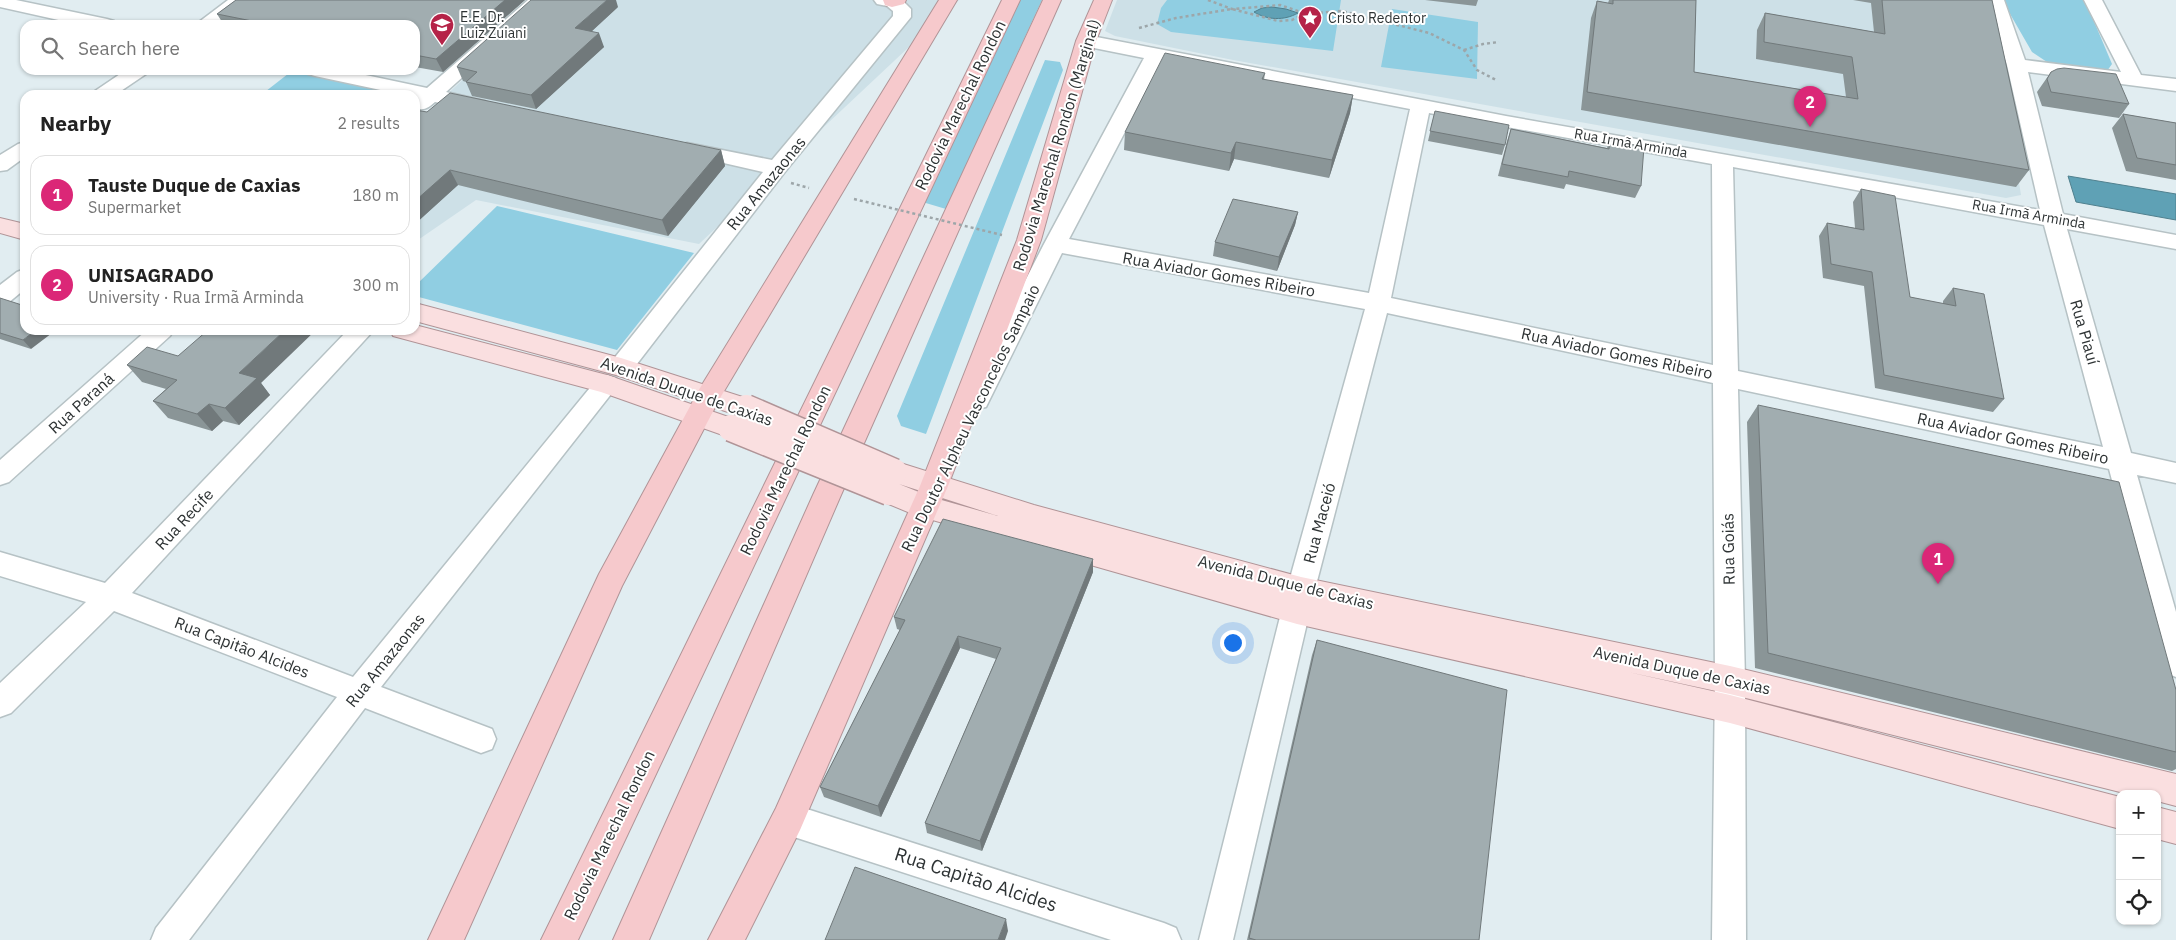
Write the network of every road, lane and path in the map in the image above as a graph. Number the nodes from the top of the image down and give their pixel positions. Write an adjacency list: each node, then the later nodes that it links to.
1 (240, 0): 15 (street)
2 (539, 0): 30 (street)
3 (891, 0): 38 (street, Rua Amazaonas)
4 (948, 0): 57 (highway)
5 (1011, 0): 77 (highway, Rodovia Marechal Rondon)
6 (1052, 0): 78 (highway)
7 (1103, 0): 17 (highway, Rodovia Marechal Rondon (Marginal))
8 (1208, 0): 12 (path)
9 (1995, 0): 21 (street, Rua Piauí)
10 (2093, 0): 25 (street)
11 (0, 2): 14 (street)
12 (1232, 9): 13 (path); 13 (path); 16 (path)
13 (1304, 14): 19 (path)
14 (84, 20)
15 (211, 20)
16 (1139, 28)
17 (1086, 42): 20 (street, Rua Irmã Arminda); 61 (highway, Rodovia Marechal Rondon (Marginal))
18 (1499, 42): 19 (path)
19 (1464, 50): 24 (path)
20 (1156, 54): 32 (street, Rua Irmã Arminda); 47 (street, Rua Doutor Alpheu Vasconcelos Sampaio)
21 (2018, 65): 25 (street); 42 (street, Rua Piauí)
22 (132, 75): 27 (street)
23 (338, 75): 28 (street)
24 (1496, 80)
25 (2135, 81): 26 (street)
26 (2176, 85)
27 (109, 90)
28 (409, 90)
29 (420, 92): 30 (street)
30 (432, 95): 31 (street); 33 (street)
31 (420, 105)
32 (1421, 106): 36 (street, Rua Irmã Arminda); 50 (street, Rua Maceió)
33 (499, 109)
34 (672, 146): 38 (street)
35 (20, 151): 37 (street)
36 (1722, 158): 42 (street, Rua Irmã Arminda); 56 (street, Rua Goiás)
37 (0, 165)
38 (777, 168): 55 (street, Rua Amazaonas)
39 (854, 200): 45 (path, bridge)
40 (0, 207): 41 (main road)
41 (20, 212)
42 (2053, 219): 46 (street, Rua Irmã Arminda); 58 (street, Rua Piauí)
43 (0, 225): 44 (main road)
44 (20, 231)
45 (1002, 235)
46 (2176, 242)
47 (1055, 244): 50 (street, Rua Aviador Gomes Ribeiro); 61 (street, Rua Doutor Alpheu Vasconcelos Sampaio)
48 (20, 281): 49 (street)
49 (0, 297)
50 (1378, 303): 56 (street, Rua Aviador Gomes Ribeiro); 64 (street, Rua Maceió)
51 (420, 314): 55 (main road, Avenida Duque de Caxias)
52 (420, 334): 55 (main road, Avenida Duque de Caxias)
53 (156, 335): 60 (street, Rua Paraná)
54 (357, 335): 63 (street, Rua Recife)
55 (614, 375): 57 (main road, Avenida Duque de Caxias); 66 (street, Rua Amazaonas)
56 (1724, 376): 58 (street, Rua Aviador Gomes Ribeiro); 67 (street, Rua Goiás)
57 (704, 405): 61 (main road, Avenida Duque de Caxias, bridge); 76 (highway)
58 (2122, 462): 59 (street, Rua Aviador Gomes Ribeiro); 65 (street, Rua Piauí)
59 (2176, 473)
60 (0, 475)
61 (929, 496): 64 (main road, Avenida Duque de Caxias); 72 (highway, Rua Doutor Alpheu Vasconcelos Sampaio)
62 (0, 564): 63 (street, Rua Capitão Alcides)
63 (110, 597): 66 (street, Rua Capitão Alcides); 68 (street, Rua Recife)
64 (1299, 600): 67 (main road, Avenida Duque de Caxias); 81 (street, Rua Maceió)
65 (2176, 664)
66 (360, 692): 69 (street, Rua Capitão Alcides); 75 (street, Rua Amazaonas)
67 (1730, 694): 70 (main road, Avenida Duque de Caxias); 71 (main road, Avenida Duque de Caxias); 82 (street, Rua Goiás)
68 (0, 703)
69 (481, 739)
70 (2176, 790)
71 (2116, 812)
72 (788, 819): 79 (highway, Rua Doutor Alpheu Vasconcelos Sampaio); 80 (street, Rua Capitão Alcides)
73 (2161, 824): 74 (main road)
74 (2176, 828)
75 (168, 940)
76 (446, 940)
77 (559, 940)
78 (631, 940)
79 (726, 940)
80 (1164, 940)
81 (1216, 940)
82 (1729, 940)

